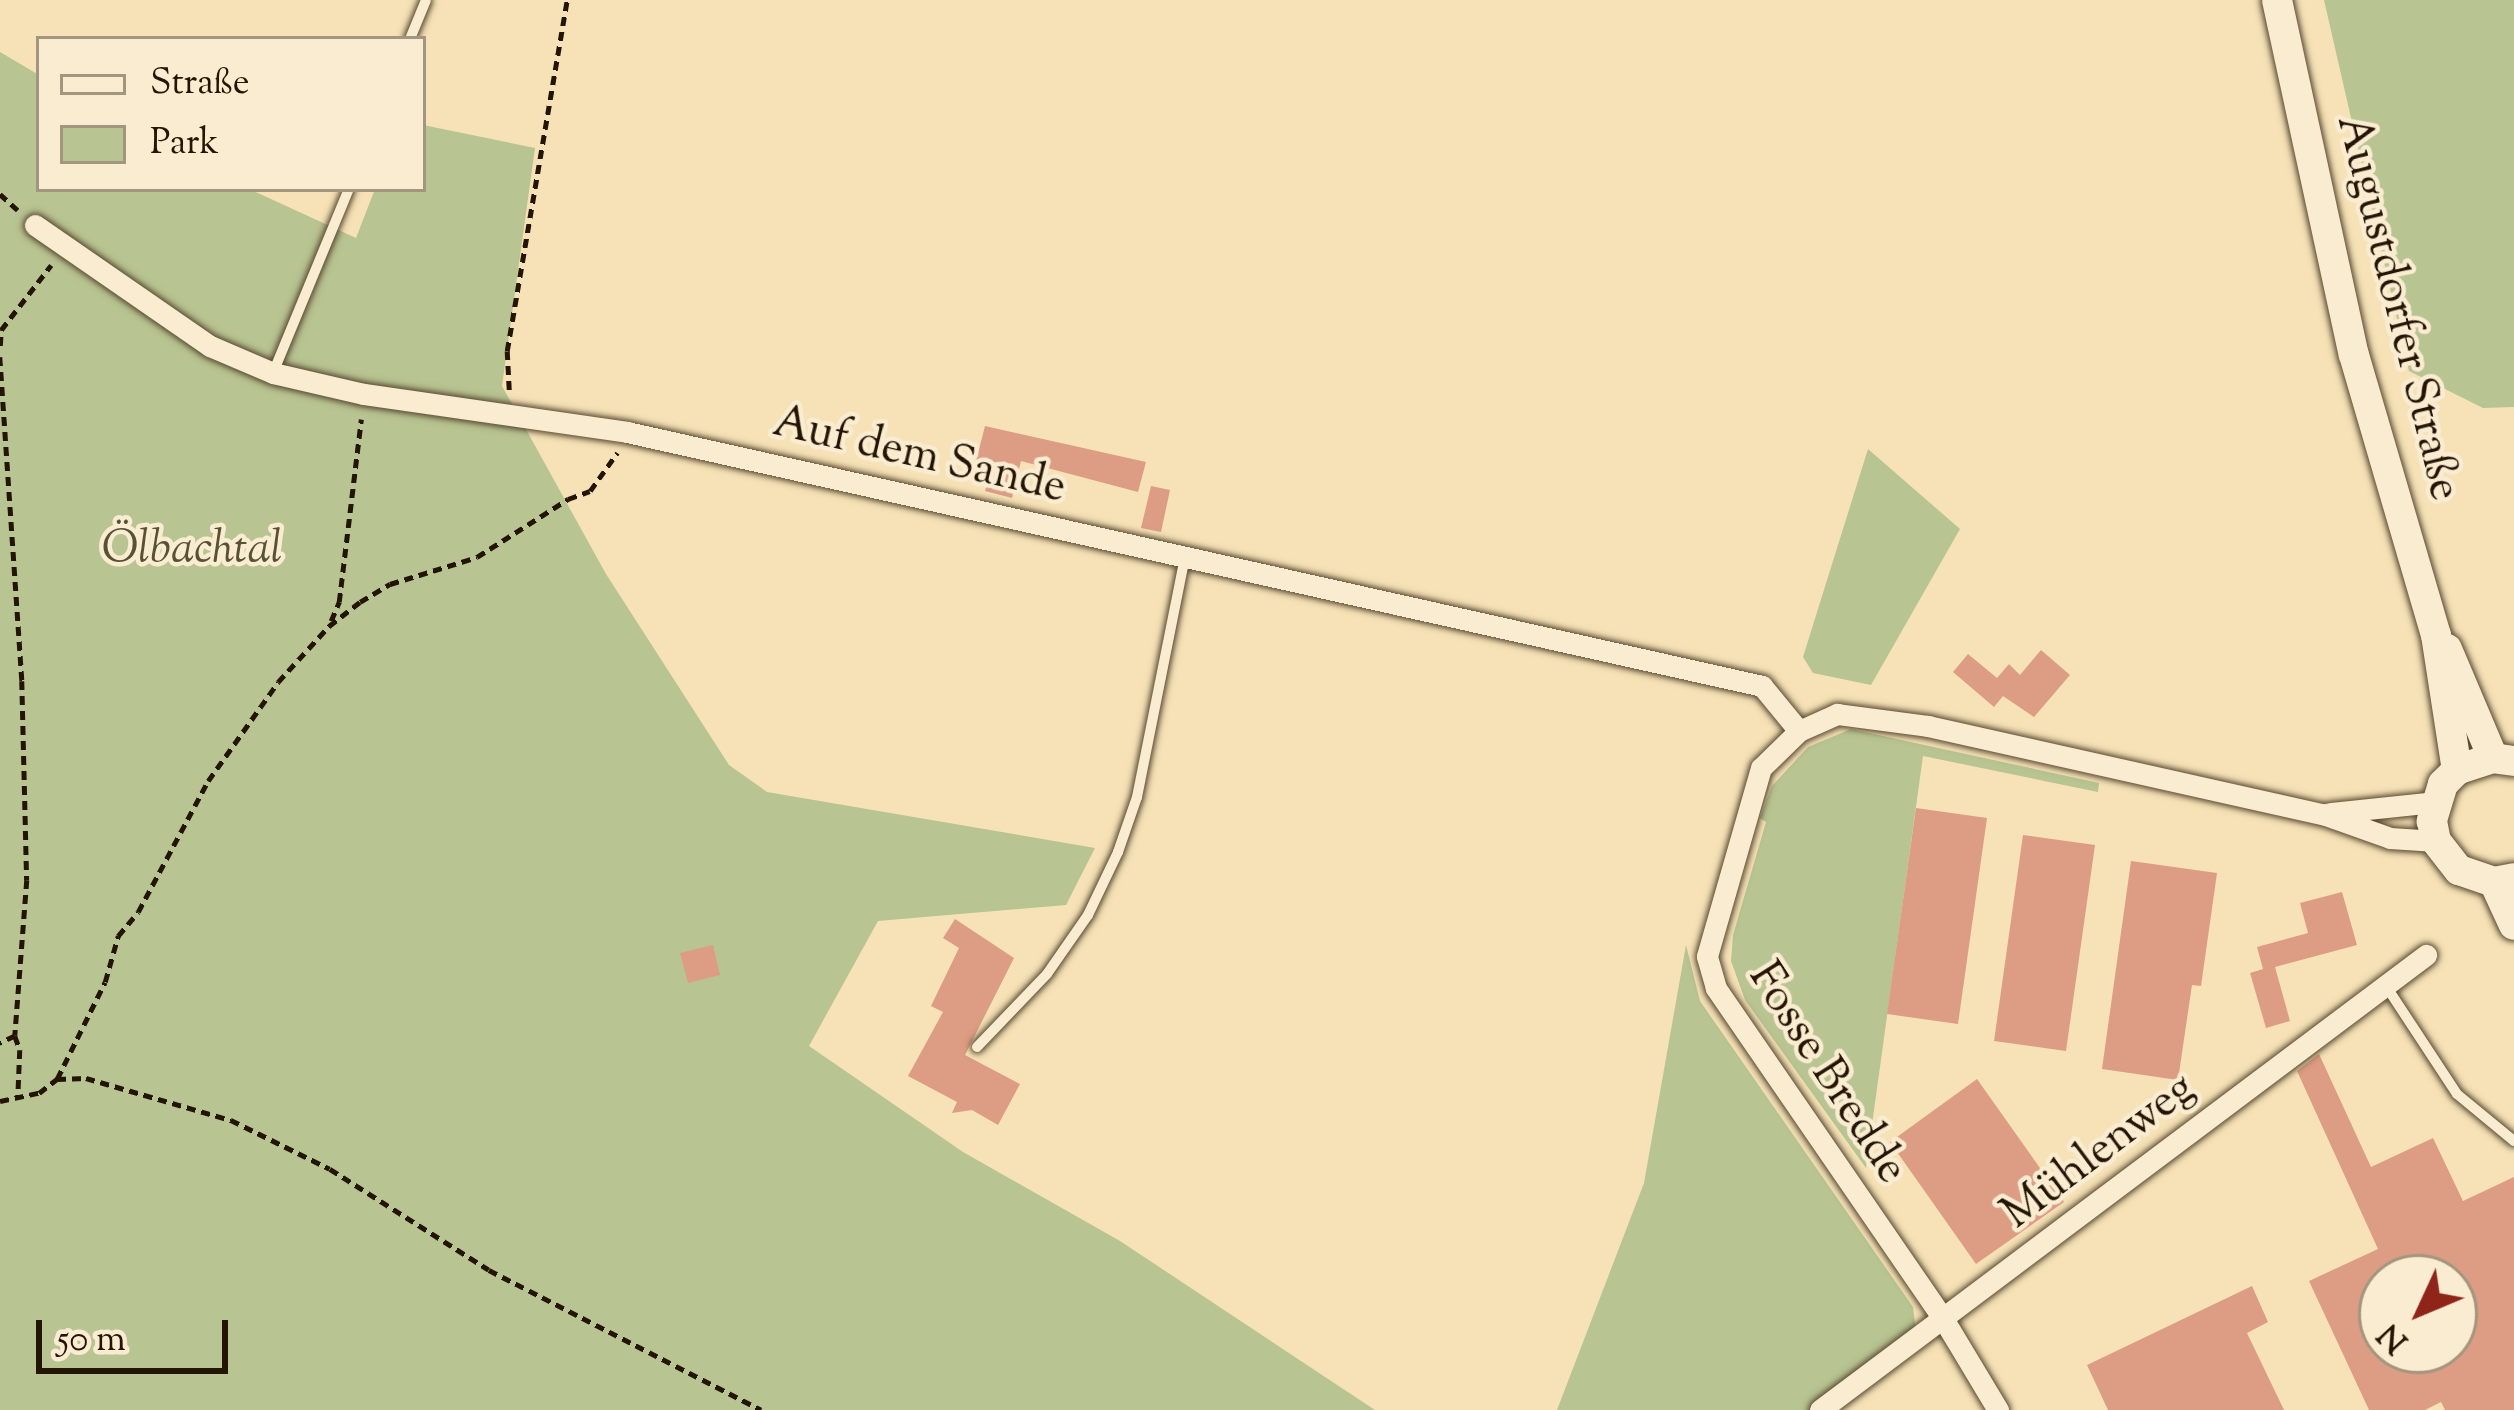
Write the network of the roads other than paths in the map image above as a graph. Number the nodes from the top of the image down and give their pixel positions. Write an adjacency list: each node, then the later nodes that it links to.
1 (426, 0): 3 (lane)
2 (2277, 0): 8 (main road, Augustdorfer Straße)
3 (411, 36)
4 (348, 192): 6 (lane)
5 (35, 225): 6 (street, Auf dem Sande)
6 (274, 373): 7 (street, Auf dem Sande)
7 (1185, 556): 9 (street, Auf dem Sande); 19 (lane)
8 (2436, 635): 10 (main road, Augustdorfer Straße); 11 (main road, Augustdorfer Straße)
9 (1799, 731): 13 (street); 21 (street, Fosse Bredde)
10 (2504, 760): 11 (main road)
11 (2457, 770): 12 (main road)
12 (2434, 802): 13 (street); 14 (main road)
13 (2323, 814): 14 (street)
14 (2436, 841): 15 (main road)
15 (2504, 880): 16 (main road)
16 (2514, 925)
17 (2426, 956): 18 (street, Mühlenweg)
18 (2386, 986): 20 (lane); 21 (street, Mühlenweg)
19 (976, 1047)
20 (2514, 1141)
21 (1944, 1320): 22 (street, Mühlenweg); 23 (street, Fosse Bredde)
22 (1820, 1410)
23 (1998, 1410)

